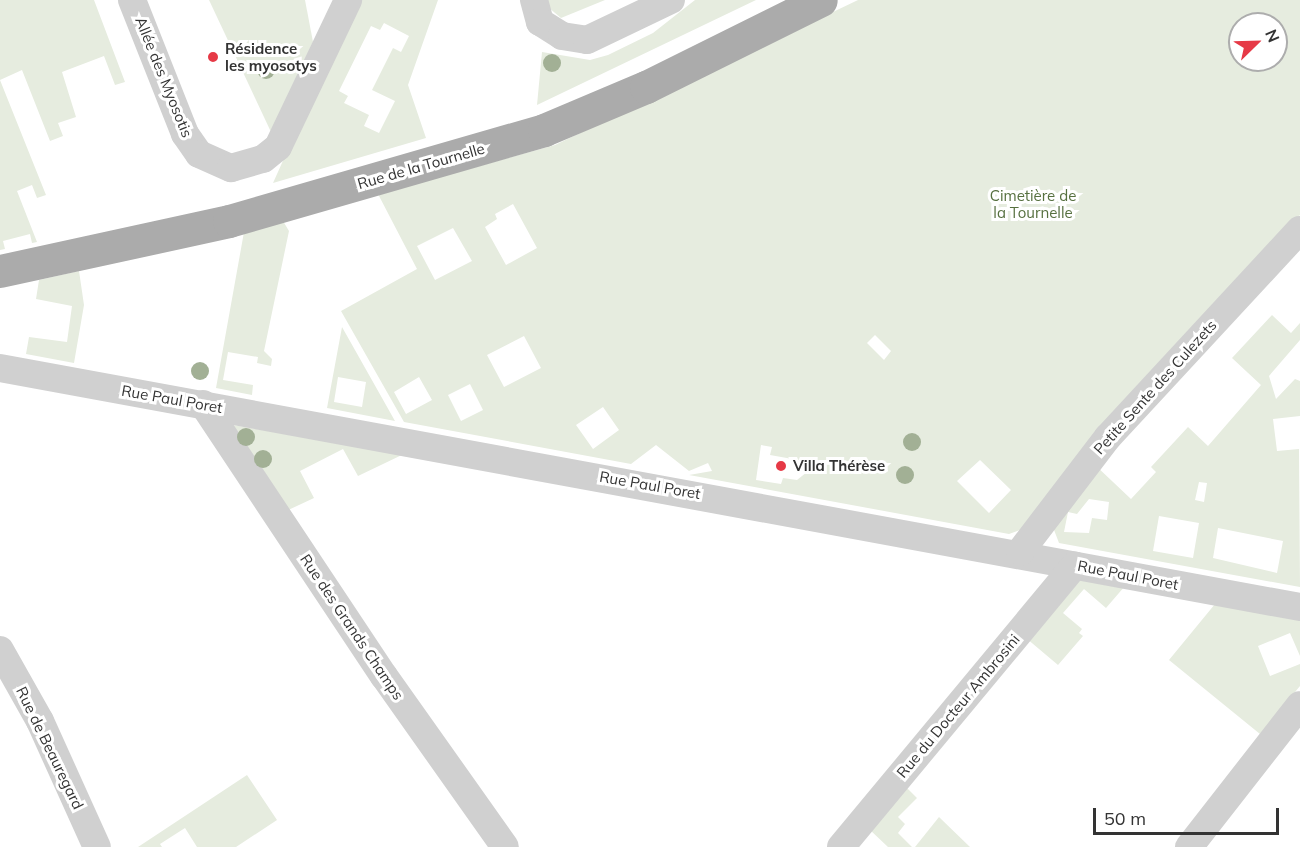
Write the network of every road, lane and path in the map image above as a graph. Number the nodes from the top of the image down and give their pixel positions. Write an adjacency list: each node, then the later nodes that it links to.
1 (132, 0): 7 (street, Allée des Myosotis)
2 (321, 0): 7 (street)
3 (348, 0): 7 (street, Allée des Myosotis)
4 (671, 0): 6 (street)
5 (821, 0): 9 (main road, Rue de la Tournelle)
6 (533, 2)
7 (332, 33)
8 (1300, 230): 12 (street, Petite Sente des Culezets)
9 (0, 270)
10 (0, 368): 11 (street, Rue Paul Poret)
11 (203, 404): 12 (street, Rue Paul Poret); 18 (street, Rue des Grands Champs)
12 (1020, 552): 13 (street, Rue Paul Poret)
13 (1075, 565): 14 (street, Rue Paul Poret); 19 (street, Rue du Docteur Ambrosini)
14 (1300, 607)
15 (0, 650): 17 (street, Rue de Beauregard)
16 (1300, 705): 20 (street)
17 (98, 847)
18 (505, 847)
19 (841, 847)
20 (1189, 847)

